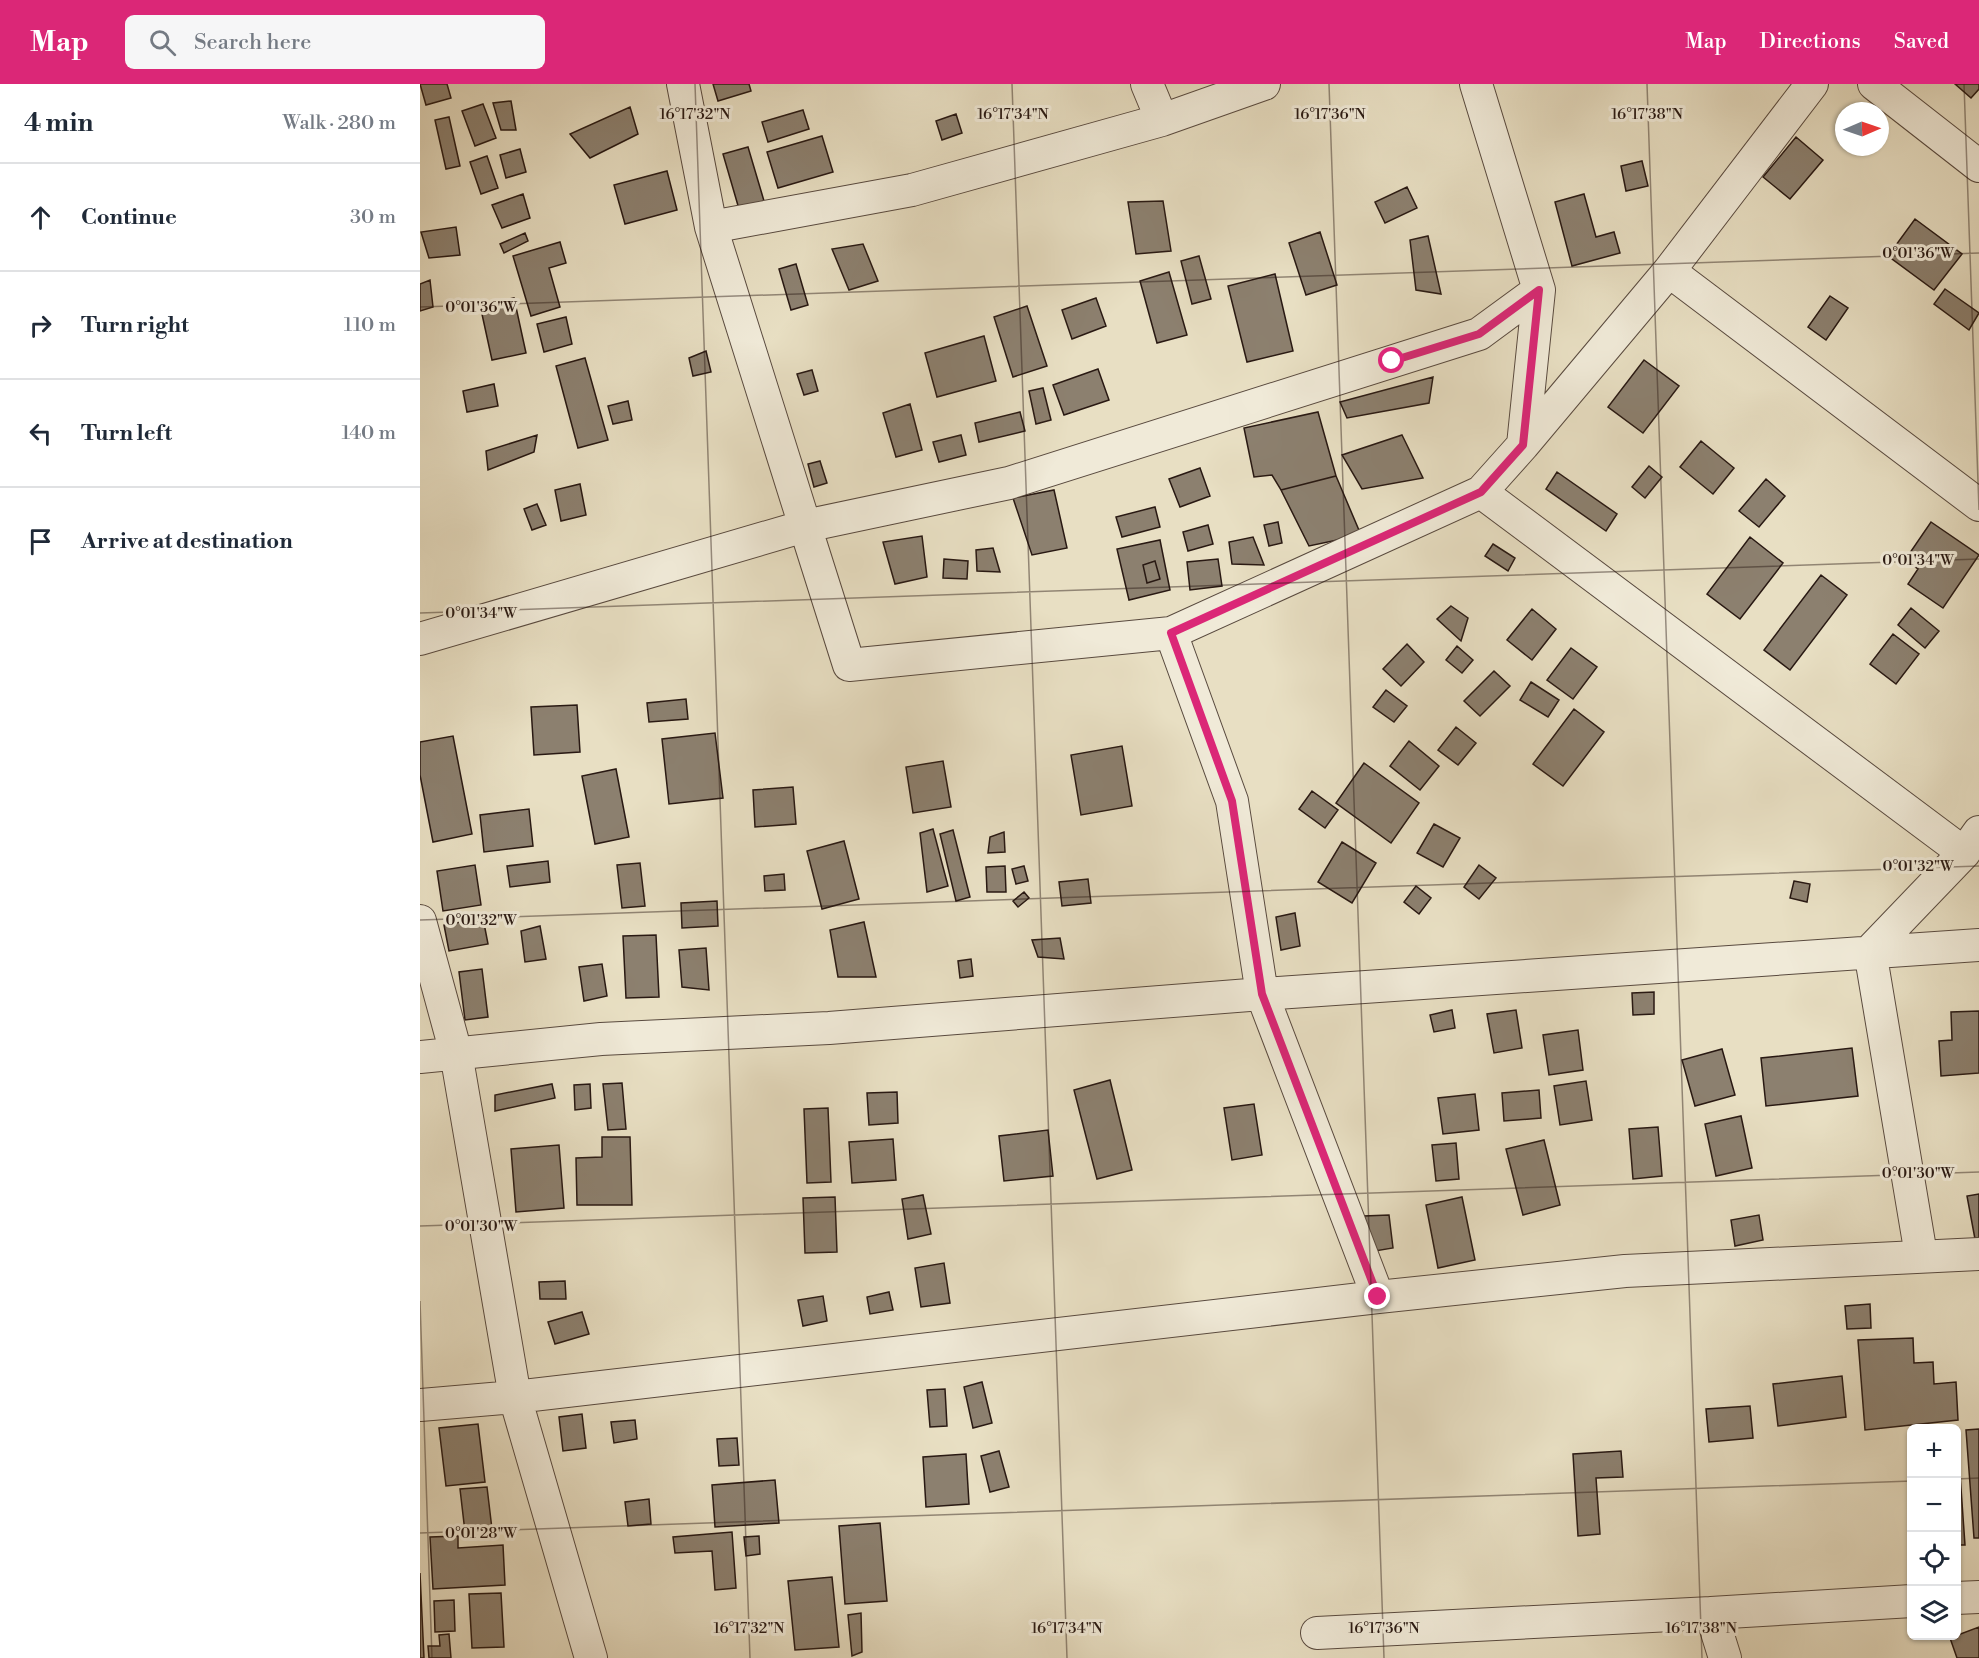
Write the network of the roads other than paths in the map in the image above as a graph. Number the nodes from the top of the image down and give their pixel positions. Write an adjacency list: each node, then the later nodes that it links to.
1 (683, 84): 9 (street)
2 (1147, 84): 7 (street)
3 (1264, 84): 7 (street)
4 (1476, 84): 11 (street)
5 (1812, 84): 10 (street)
6 (1874, 84): 8 (street)
7 (1162, 120): 9 (street)
8 (1979, 166)
9 (711, 227): 15 (street)
10 (1669, 272): 12 (street); 14 (street)
11 (1539, 290): 12 (street); 15 (street)
12 (1523, 445): 13 (street)
13 (1481, 492): 16 (street); 18 (street)
14 (1979, 505)
15 (806, 526): 16 (street); 17 (street)
16 (1171, 633): 22 (street)
17 (420, 639)
18 (1971, 842): 21 (street)
19 (420, 921): 23 (street)
20 (1979, 945): 21 (street)
21 (1870, 951): 22 (street); 26 (street)
22 (1262, 994): 23 (street); 27 (street)
23 (456, 1053): 24 (street); 28 (street)
24 (420, 1057)
25 (1979, 1254): 26 (street)
26 (1921, 1255): 27 (street)
27 (1378, 1297): 28 (street)
28 (515, 1397): 29 (street); 35 (street)
29 (420, 1405)
30 (1979, 1597): 31 (street)
31 (1961, 1598)
32 (1907, 1601): 33 (street)
33 (1711, 1613): 34 (street); 36 (street)
34 (1317, 1633)
35 (591, 1658)
36 (1725, 1658)

